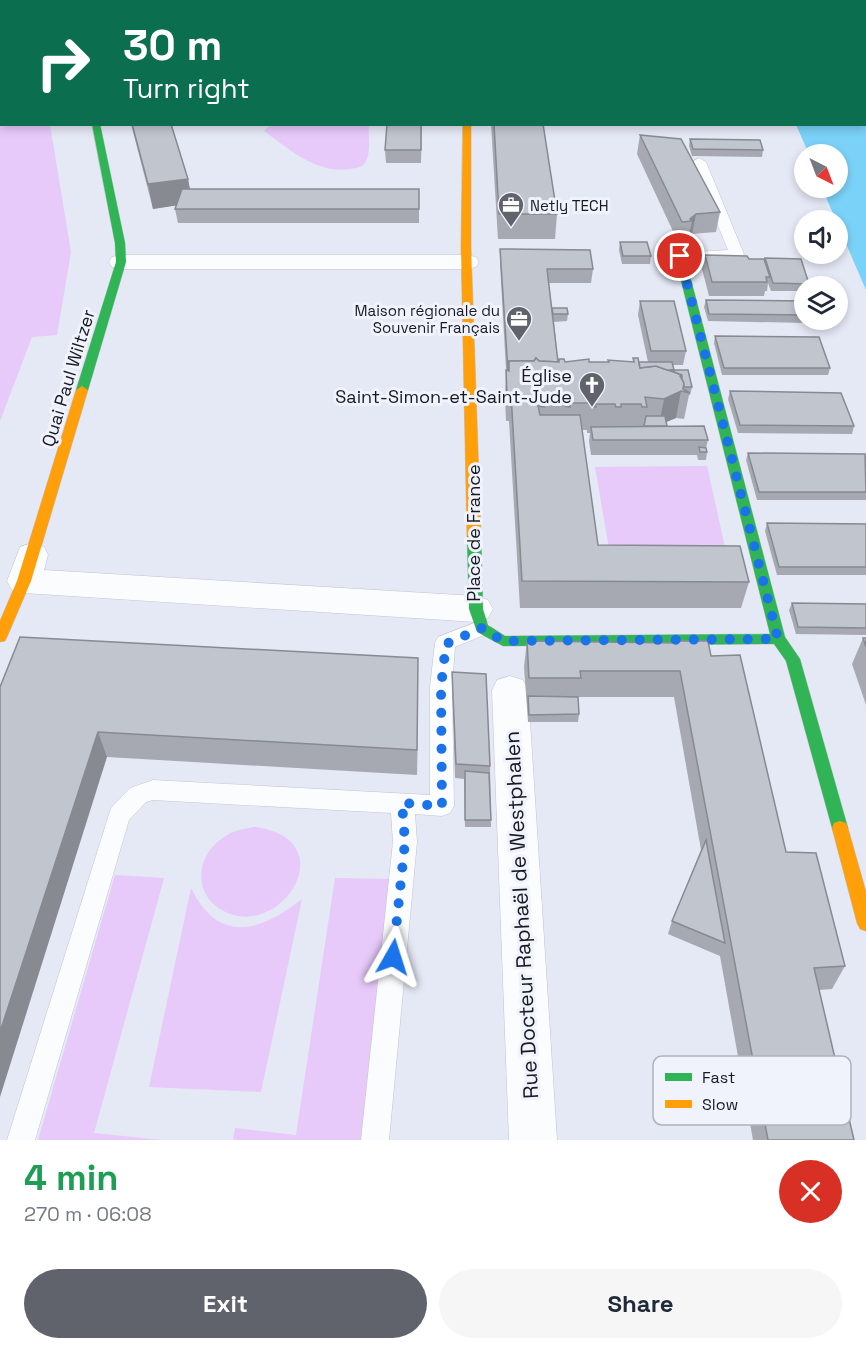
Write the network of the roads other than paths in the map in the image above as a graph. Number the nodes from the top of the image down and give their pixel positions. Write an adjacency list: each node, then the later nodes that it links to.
1 (96, 126): 5 (street, Quai Paul Wiltzer)
2 (467, 126): 6 (street, Place de France)
3 (699, 162): 4 (lane)
4 (680, 256): 11 (street)
5 (122, 262): 6 (street); 7 (street, Quai Paul Wiltzer)
6 (467, 262): 9 (street, Place de France)
7 (62, 460): 8 (street)
8 (24, 581): 9 (street, Place de France); 10 (street)
9 (479, 618): 11 (street); 13 (lane)
10 (0, 637)
11 (778, 639): 14 (street)
12 (510, 690): 17 (street, Rue Docteur Raphaël de Westphalen)
13 (402, 803): 15 (lane); 16 (lane)
14 (866, 923)
15 (21, 1140)
16 (375, 1140)
17 (533, 1140)

